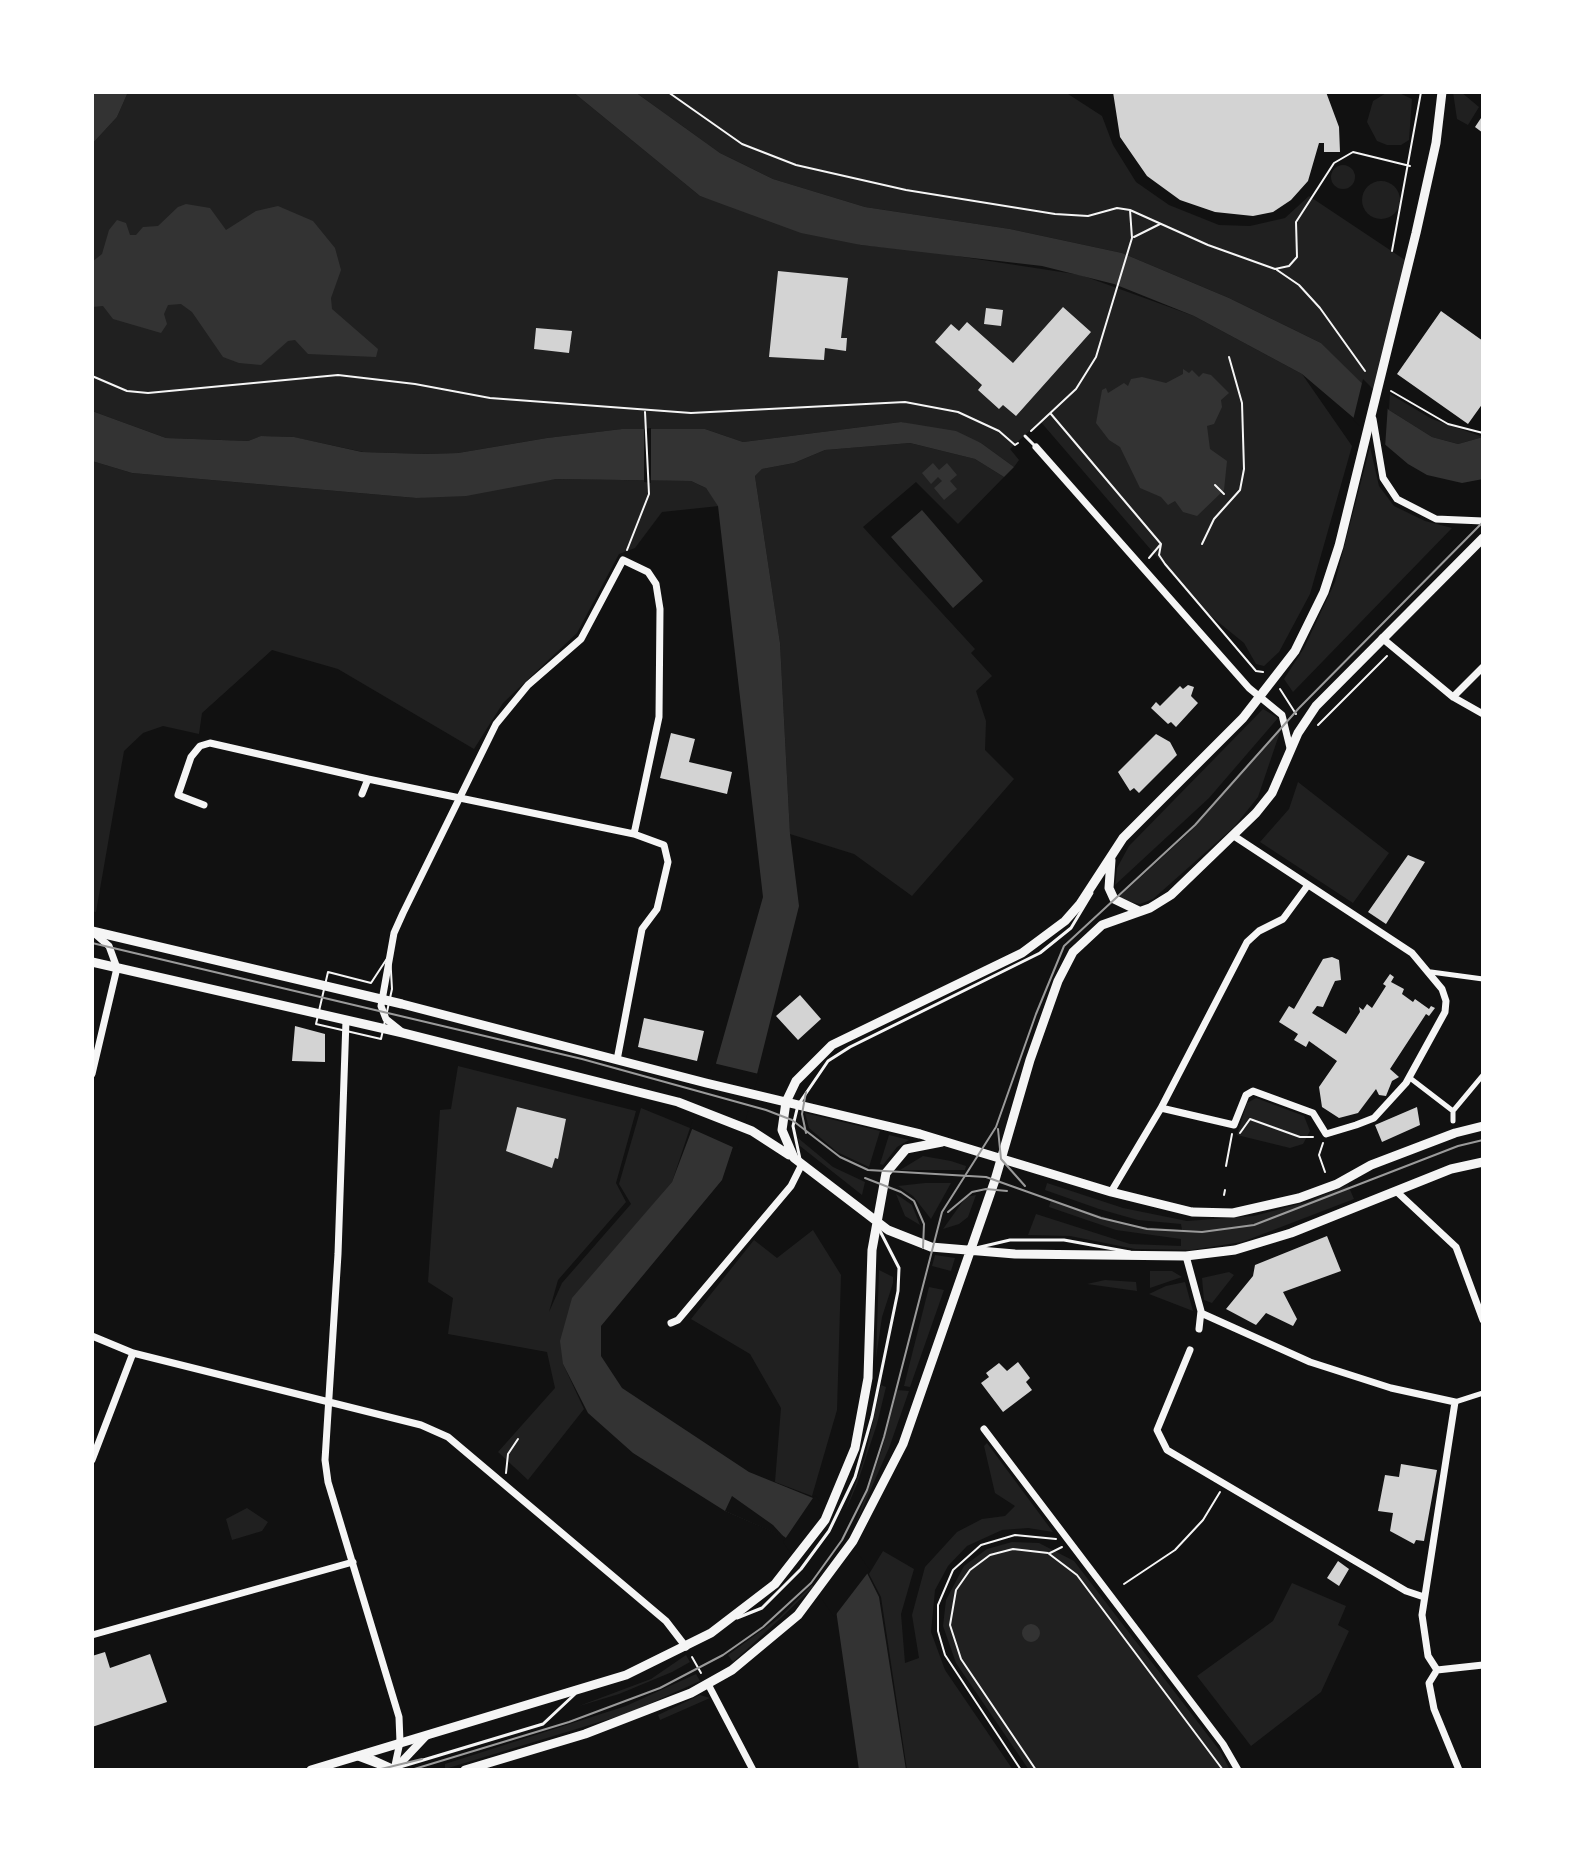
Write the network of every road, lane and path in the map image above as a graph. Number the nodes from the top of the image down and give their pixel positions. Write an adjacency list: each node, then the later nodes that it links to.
1 (668, 92): 5 (path)
2 (1421, 92): 4 (path)
3 (1442, 92): 15 (main road)
4 (1410, 166): 8 (path); 9 (path)
5 (1130, 210): 6 (path); 7 (path)
6 (1162, 224): 7 (path); 9 (path)
7 (1132, 238): 16 (path)
8 (1392, 251)
9 (1275, 269): 11 (path)
10 (1229, 357): 25 (path)
11 (1365, 371)
12 (92, 376): 14 (path)
13 (1391, 391): 17 (path)
14 (645, 411): 18 (path); 26 (path)
15 (1372, 412): 22 (street); 32 (main road)
16 (1050, 413): 18 (path); 24 (path)
17 (1483, 433)
18 (1025, 436): 19 (lane)
19 (1036, 447): 27 (street)
20 (1215, 485): 21 (path)
21 (1224, 494)
22 (1483, 521)
23 (1483, 538): 28 (main road)
24 (1161, 544): 27 (path); 31 (path)
25 (1202, 544)
26 (623, 560): 40 (street); 42 (street)
27 (1141, 567): 33 (street)
28 (1382, 638): 29 (street); 36 (main road)
29 (1395, 648): 34 (street); 36 (path)
30 (1483, 667): 34 (street)
31 (1260, 674)
32 (1274, 681): 33 (main road); 36 (path)
33 (1261, 697): 37 (street); 44 (main road)
34 (1453, 697): 35 (street)
35 (1483, 714)
36 (1303, 724): 37 (main road)
37 (1290, 748): 43 (main road)
38 (368, 779): 39 (street); 40 (street); 41 (street)
39 (362, 794)
40 (459, 797): 42 (street); 56 (street)
41 (204, 805)
42 (634, 834): 60 (street)
43 (1234, 836): 46 (street); 47 (main road)
44 (1112, 852): 45 (main road); 47 (main road)
45 (1097, 878): 64 (main road); 65 (lane)
46 (1308, 885): 52 (street); 66 (street)
47 (1140, 911): 74 (main road)
48 (92, 932): 50 (street); 54 (main road)
49 (92, 962): 50 (main road)
50 (117, 968): 57 (main road); 61 (street)
51 (328, 972): 55 (path)
52 (1431, 972): 53 (street); 63 (street)
53 (1483, 979)
54 (326, 982): 56 (main road); 57 (path)
55 (371, 983)
56 (381, 999): 59 (street); 60 (main road)
57 (317, 1018): 58 (main road)
58 (346, 1020): 59 (main road); 95 (street)
59 (403, 1033): 76 (main road)
60 (617, 1060): 64 (main road)
61 (92, 1074)
62 (1483, 1075): 67 (street)
63 (1410, 1078): 67 (street); 70 (street)
64 (786, 1102): 65 (main road); 76 (main road)
65 (798, 1105): 72 (main road); 76 (lane)
66 (1161, 1108): 70 (street); 81 (street)
67 (1453, 1111): 68 (street)
68 (1453, 1121)
69 (1481, 1126): 81 (main road)
70 (1236, 1129): 71 (path); 77 (path)
71 (1308, 1138)
72 (949, 1141): 74 (main road); 83 (main road)
73 (1319, 1155): 78 (path)
74 (1002, 1156): 81 (main road); 84 (main road)
75 (1483, 1162): 80 (main road)
76 (802, 1164): 83 (main road); 89 (street)
77 (1226, 1166)
78 (1325, 1172)
79 (1225, 1190): 82 (path)
80 (1396, 1191): 85 (main road); 88 (street)
81 (1111, 1192)
82 (1224, 1195)
83 (875, 1222): 84 (main road); 102 (main road); 102 (lane)
84 (969, 1251): 86 (main road); 86 (lane); 114 (main road)
85 (1186, 1256): 86 (main road); 87 (street)
86 (1144, 1257)
87 (1201, 1313): 90 (street); 96 (street)
88 (1483, 1320)
89 (671, 1323)
90 (1199, 1329)
91 (92, 1336): 93 (street)
92 (1190, 1350): 101 (street)
93 (133, 1353): 95 (street); 99 (street)
94 (1483, 1393): 96 (street)
95 (330, 1402): 100 (street); 105 (street)
96 (1455, 1402): 107 (street)
97 (984, 1429): 103 (street)
98 (518, 1439): 100 (path)
99 (92, 1460)
100 (503, 1483): 109 (street)
101 (1225, 1483): 106 (path); 107 (street)
102 (836, 1508): 109 (main road)
103 (1071, 1543): 104 (path); 123 (path); 126 (street)
104 (1048, 1553): 124 (path); 125 (path)
105 (353, 1562): 108 (street); 117 (street)
106 (1124, 1584)
107 (1424, 1597): 112 (street)
108 (92, 1635)
109 (686, 1647): 115 (main road)
110 (692, 1658): 113 (path)
111 (1483, 1665): 112 (street)
112 (1437, 1670): 127 (street)
113 (700, 1672)
114 (708, 1684): 121 (main road); 122 (street)
115 (578, 1692): 116 (main road); 119 (lane)
116 (427, 1735): 117 (main road); 119 (street)
117 (400, 1742): 118 (main road); 119 (street)
118 (360, 1754): 119 (street); 120 (main road)
119 (394, 1769)
120 (311, 1770)
121 (465, 1770)
122 (753, 1770)
123 (1021, 1770)
124 (1036, 1770)
125 (1223, 1770)
126 (1238, 1770)
127 (1459, 1770)

